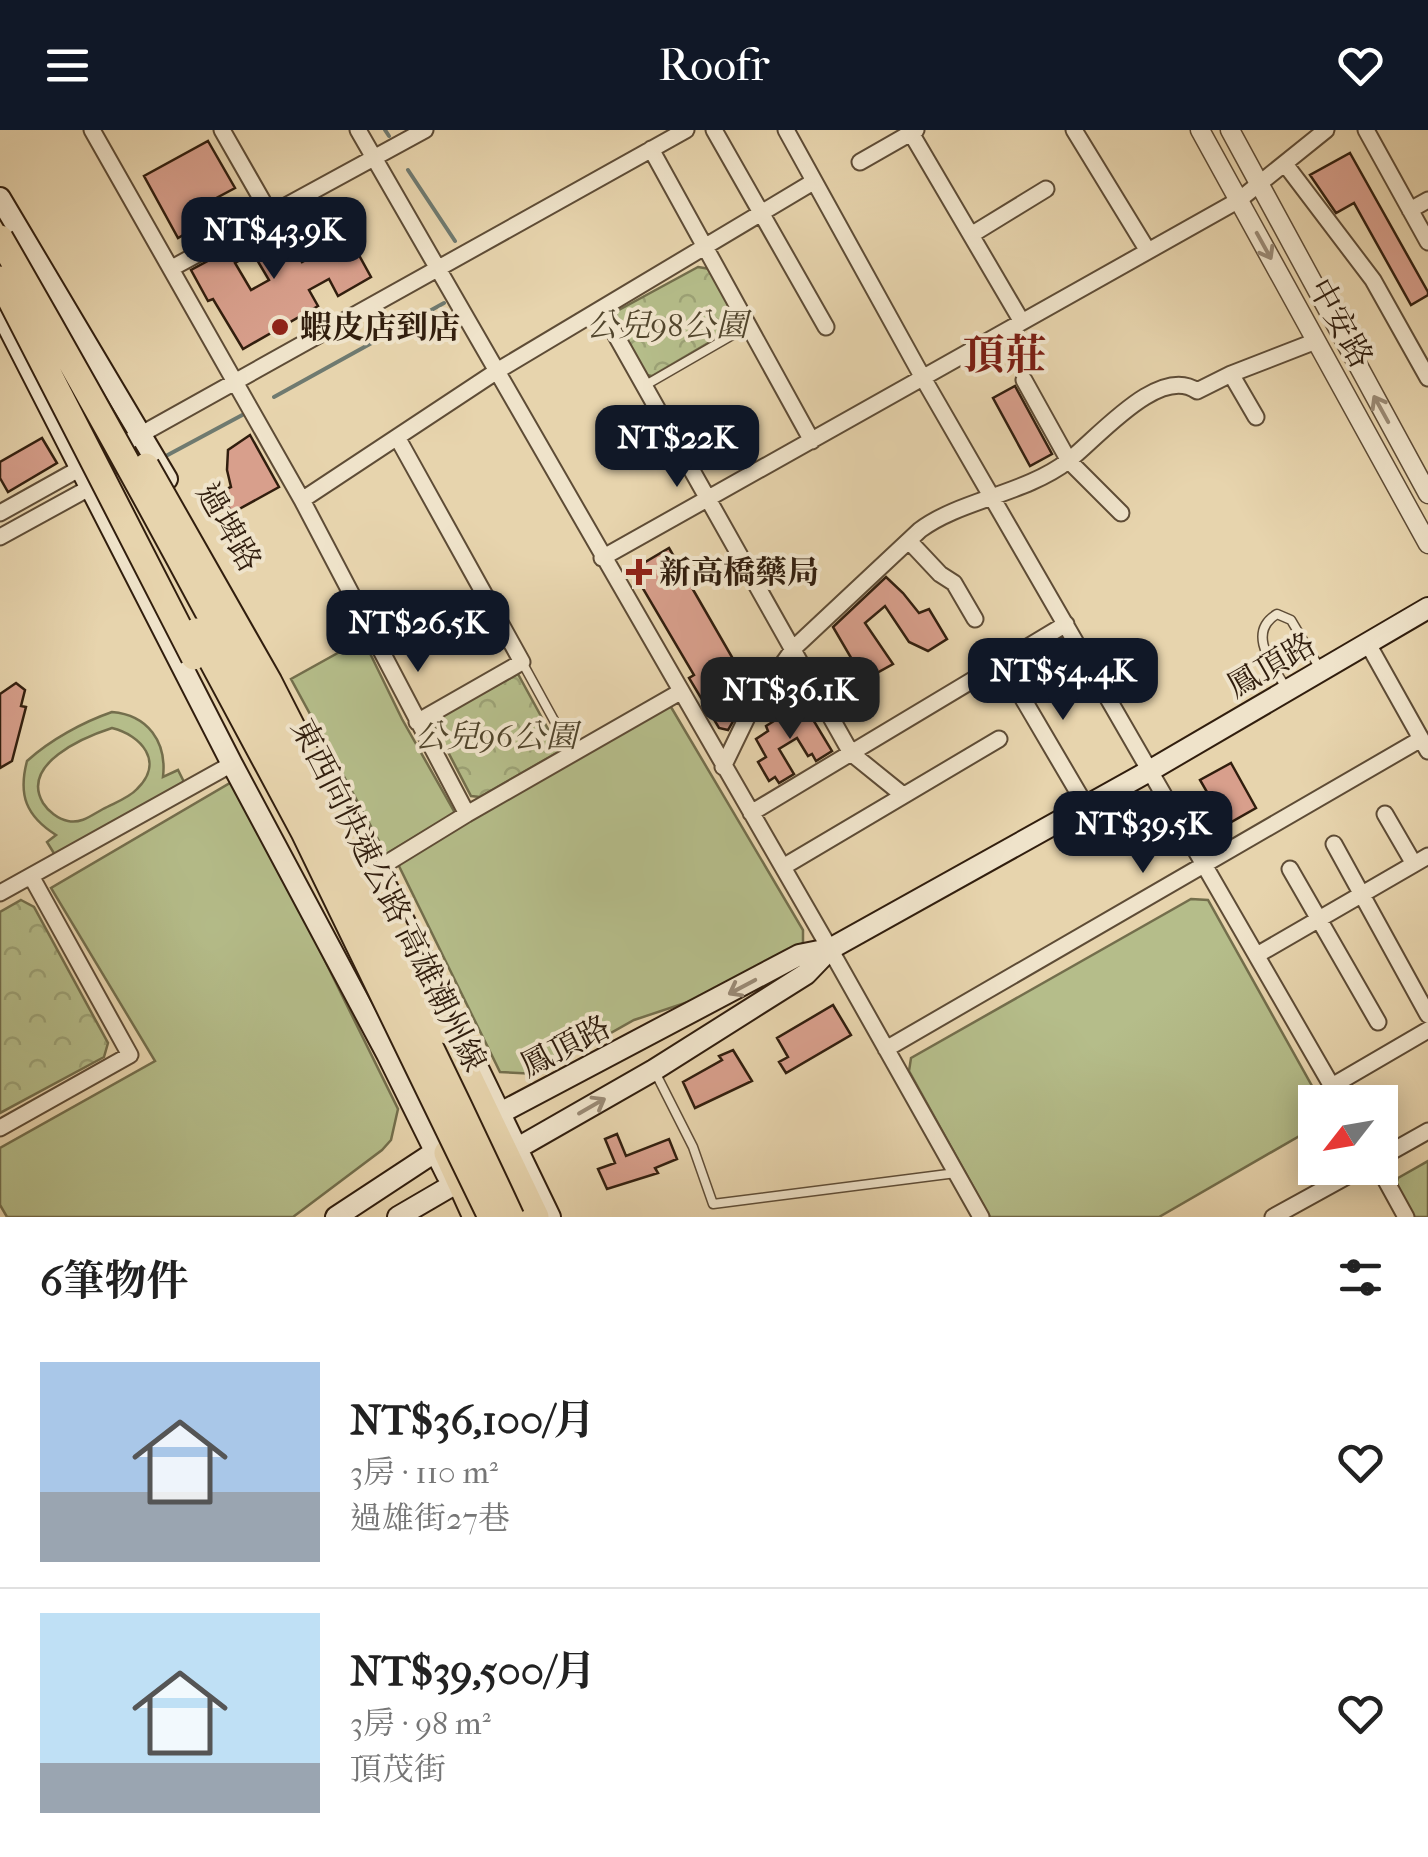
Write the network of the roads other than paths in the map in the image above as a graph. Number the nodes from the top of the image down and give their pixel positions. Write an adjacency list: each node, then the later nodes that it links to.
1 (92, 130): 33 (street)
2 (222, 130): 27 (street)
3 (358, 130): 16 (street)
4 (425, 130): 14 (street)
5 (686, 130): 15 (street)
6 (714, 130): 26 (street)
7 (786, 130): 19 (street)
8 (1074, 130): 32 (street)
9 (1200, 130): 23 (street, 中安路)
10 (1230, 130): 20 (street, 中安路)
11 (1326, 130): 18 (street)
12 (1366, 130): 25 (street)
13 (914, 131): 17 (street); 28 (street)
14 (401, 136): 16 (street)
15 (651, 150): 31 (street); 34 (street)
16 (374, 158): 27 (street); 34 (street)
17 (860, 162)
18 (1285, 164): 20 (street); 45 (street)
19 (813, 182): 26 (street); 44 (street)
20 (1258, 184): 23 (street); 55 (street, 中安路, one-way to 20)
21 (1046, 189): 28 (street)
22 (0, 198): 50 (main road, 過埤路)
23 (1239, 200): 32 (street); 41 (street, 中安路, one-way to 41)
24 (1428, 200): 25 (street)
25 (1410, 210): 30 (street)
26 (762, 212): 31 (street); 40 (street)
27 (270, 214): 33 (street)
28 (971, 235): 38 (street)
29 (0, 238): 107 (highway, bridge); 122 (highway, 東西向快速公路 高雄潮州線, bridge)
30 (1428, 242)
31 (705, 247): 36 (street); 39 (street)
32 (1148, 251): 38 (street)
33 (172, 268): 46 (street)
34 (438, 268): 42 (street); 46 (street)
35 (0, 275): 111 (highway, bridge); 121 (highway, 東西向快速公路 高雄潮州線, bridge)
36 (600, 309): 42 (street); 48 (street)
37 (0, 311): 54 (main road)
38 (1022, 322): 44 (street)
39 (748, 326): 48 (lane); 52 (street)
40 (826, 327)
41 (1316, 341): 43 (street); 63 (street, 中安路)
42 (497, 371): 51 (street); 64 (street)
43 (1231, 374): 49 (street); 53 (street)
44 (923, 378): 52 (street); 56 (street)
45 (1428, 378)
46 (236, 380): 50 (street); 57 (street)
47 (1024, 380): 53 (street)
48 (644, 386): 58 (street)
49 (1256, 417)
50 (142, 435): 54 (street); 91 (main road, 過埤路)
51 (396, 438): 57 (street); 70 (street)
52 (812, 441): 58 (street)
53 (1068, 460): 56 (street); 60 (street)
54 (86, 478): 59 (street); 61 (street); 80 (main road)
55 (1428, 494)
56 (994, 499): 62 (street); 67 (street)
57 (302, 500): 75 (street)
58 (708, 500): 64 (street); 69 (street)
59 (0, 512)
60 (1121, 513)
61 (1, 534)
62 (909, 541): 66 (street); 69 (street)
63 (1428, 544)
64 (602, 558): 74 (street)
65 (1428, 608): 68 (main road, 鳳頂路)
66 (975, 619)
67 (1066, 624): 71 (street); 82 (street)
68 (1368, 644): 72 (main road, 鳳頂路); 77 (street)
69 (794, 648): 78 (street); 81 (street)
70 (522, 662): 75 (street); 79 (lane)
71 (1002, 663): 78 (street); 84 (street)
72 (1321, 671): 73 (main road, 鳳頂路); 73 (lane)
73 (1288, 690): 82 (main road, 鳳頂路)
74 (680, 692): 79 (street); 81 (street)
75 (417, 722): 85 (street)
76 (999, 739): 83 (street)
77 (1424, 745): 90 (street)
78 (851, 752): 83 (street); 86 (street)
79 (573, 755): 85 (street)
80 (232, 764): 94 (street); 111 (main road)
81 (723, 767): 86 (street)
82 (1150, 770): 84 (main road, 鳳頂路); 90 (street)
83 (904, 794): 92 (street)
84 (1086, 806): 98 (main road, 鳳頂路)
85 (467, 814): 91 (street)
86 (751, 814): 92 (street)
87 (1386, 814): 89 (street)
88 (1334, 844): 96 (street)
89 (1421, 860): 96 (street)
90 (1206, 866): 99 (street); 103 (street)
91 (379, 868): 107 (main road, 過埤路)
92 (783, 868): 98 (street)
93 (1290, 869): 97 (street)
94 (31, 876): 95 (street); 108 (street)
95 (0, 894)
96 (1362, 894): 97 (street); 100 (street)
97 (1319, 920): 99 (street); 101 (street)
98 (830, 949): 103 (street); 104 (main road, 鳳頂路); 107 (main road, 鳳頂路, one-way to 107)
99 (1257, 955): 105 (street)
100 (1428, 1015)
101 (1378, 1022)
102 (1428, 1030): 106 (street)
103 (886, 1049): 113 (street)
104 (654, 1070): 112 (main road, 鳳頂路, one-way to 104); 113 (lane)
105 (1331, 1085)
106 (1334, 1085)
107 (496, 1115): 111 (main road, 鳳頂路); 112 (highway)
108 (0, 1128)
109 (1428, 1131): 110 (street)
110 (1398, 1148)
111 (440, 1149): 114 (highway); 118 (main road, 鳳頂路)
112 (513, 1151): 114 (main road, 鳳頂路); 123 (highway); 124 (main road)
113 (956, 1173): 125 (street)
114 (456, 1184): 117 (main road, 鳳頂路); 119 (main road); 120 (highway)
115 (1331, 1185): 126 (street)
116 (1388, 1185): 127 (street)
117 (401, 1216)
118 (336, 1217)
119 (465, 1217)
120 (476, 1217)
121 (491, 1217)
122 (511, 1217)
123 (536, 1217)
124 (550, 1217)
125 (980, 1217)
126 (1274, 1217)
127 (1406, 1217)

